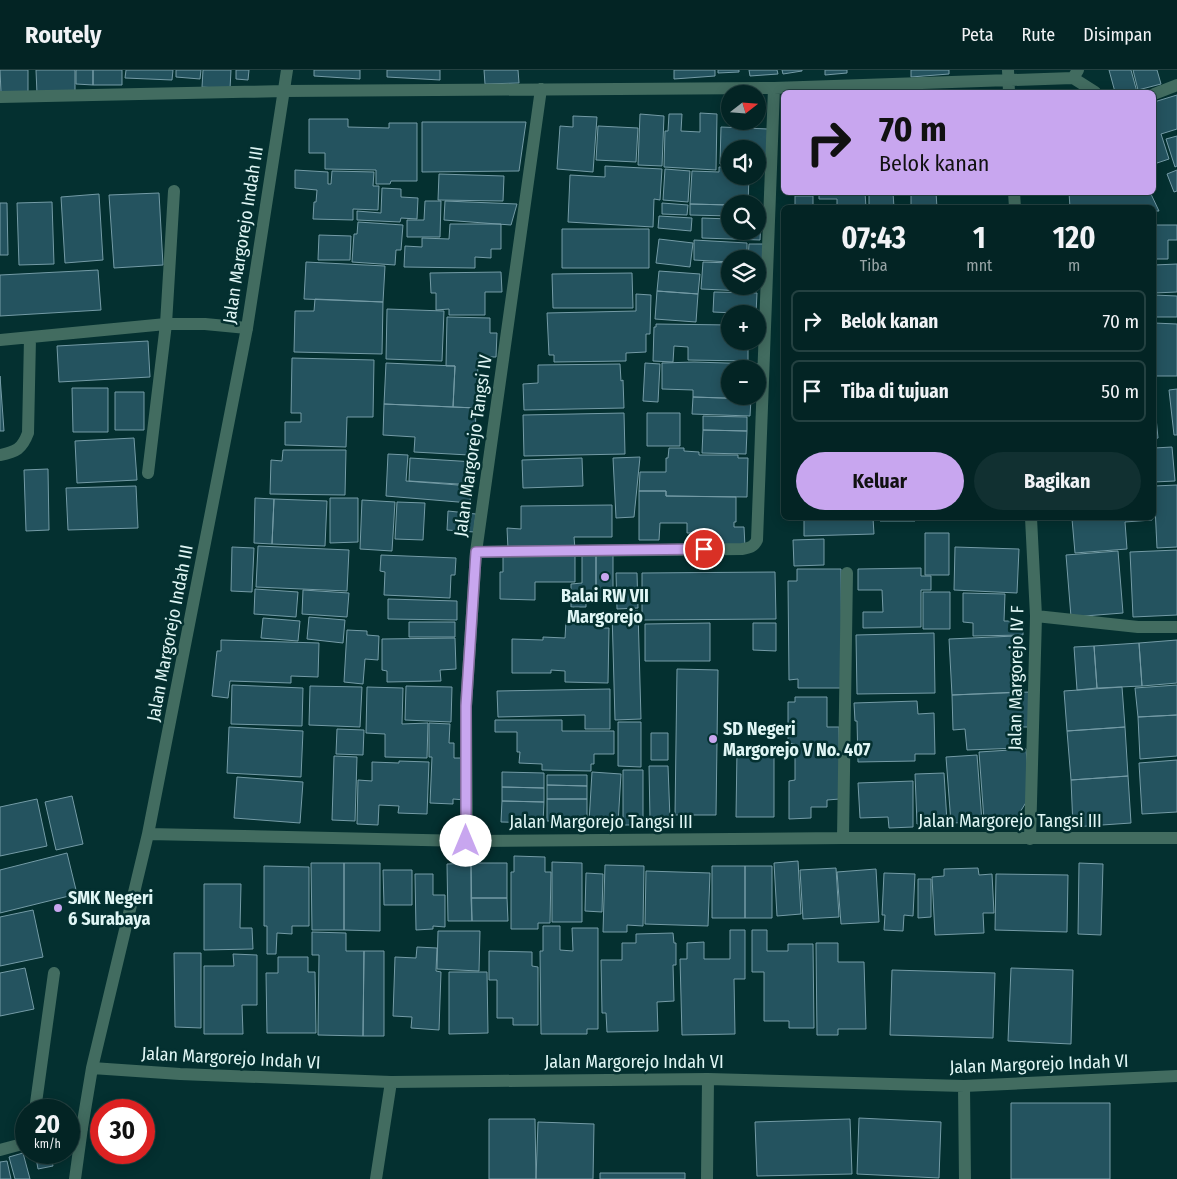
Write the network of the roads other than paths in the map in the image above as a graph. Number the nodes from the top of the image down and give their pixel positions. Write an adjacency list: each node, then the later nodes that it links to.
1 (287, 70): 8 (street, Jalan Margorejo Indah III)
2 (1075, 74): 3 (street); 7 (street)
3 (1008, 81): 5 (street)
4 (1177, 85): 9 (street)
5 (774, 88): 6 (street); 19 (street)
6 (541, 89): 8 (street); 19 (street, Jalan Margorejo Tangsi IV)
7 (1093, 90)
8 (284, 91): 10 (street); 13 (street, Jalan Margorejo Indah III)
9 (1156, 93)
10 (0, 97)
11 (174, 190): 12 (street)
12 (166, 324): 13 (street); 14 (street); 17 (street)
13 (247, 328): 23 (street, Jalan Margorejo Indah III)
14 (30, 338): 15 (street); 16 (street)
15 (0, 340)
16 (0, 455)
17 (148, 473)
18 (1031, 520): 21 (street, Jalan Margorejo IV F)
19 (476, 552): 27 (street, Jalan Margorejo Tangsi IV)
20 (847, 573): 24 (street)
21 (1036, 616): 22 (street); 26 (street, Jalan Margorejo IV F)
22 (1177, 626)
23 (148, 834): 27 (street, Jalan Margorejo Tangsi III); 29 (street, Jalan Margorejo Indah III)
24 (843, 838): 26 (street, Jalan Margorejo Tangsi III); 27 (street, Jalan Margorejo Tangsi III)
25 (1177, 838): 26 (street, Jalan Margorejo Tangsi III)
26 (1030, 839)
27 (466, 841)
28 (54, 973): 34 (street)
29 (92, 1068): 32 (street, Jalan Margorejo Indah VI); 35 (street, Jalan Margorejo Indah III)
30 (1177, 1076): 33 (street, Jalan Margorejo Indah VI)
31 (708, 1079): 32 (street, Jalan Margorejo Indah VI); 33 (street, Jalan Margorejo Indah VI); 40 (street)
32 (391, 1082): 39 (street)
33 (964, 1086): 41 (street)
34 (37, 1099)
35 (82, 1128): 38 (street, Jalan Margorejo Indah III)
36 (15, 1146): 37 (street)
37 (0, 1150)
38 (75, 1179)
39 (376, 1179)
40 (707, 1179)
41 (965, 1179)

